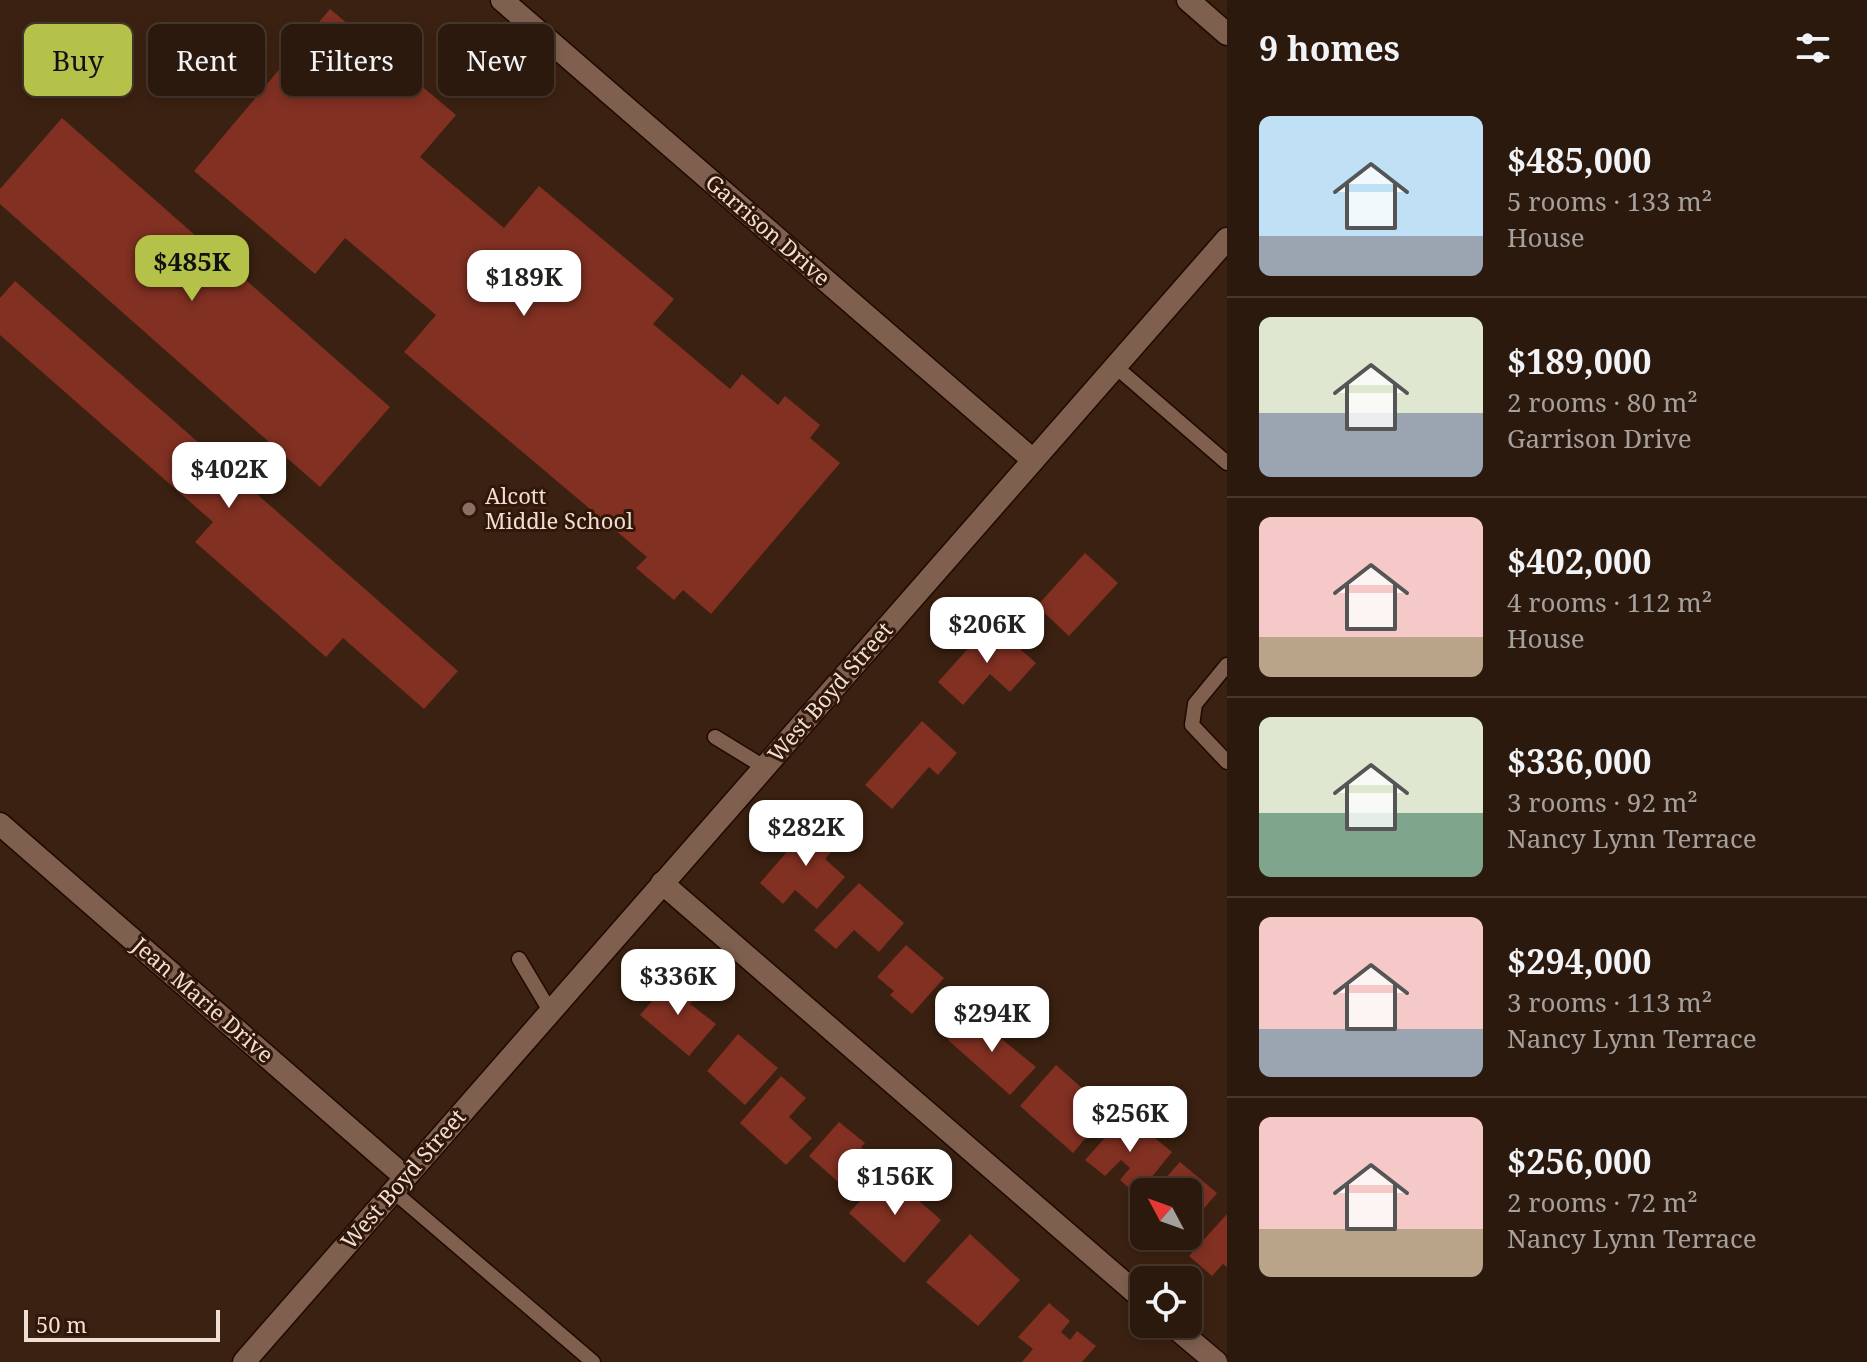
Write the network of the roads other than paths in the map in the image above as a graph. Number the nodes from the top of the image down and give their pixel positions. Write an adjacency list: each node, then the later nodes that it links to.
1 (502, 0): 6 (street, Garrison Drive)
2 (1188, 0): 3 (street)
3 (1227, 34)
4 (1227, 239): 5 (street, West Boyd Street)
5 (1116, 367): 6 (street, West Boyd Street); 7 (lane)
6 (1033, 460): 11 (street, West Boyd Street)
7 (1227, 463)
8 (1227, 665): 10 (lane)
9 (715, 737): 11 (lane)
10 (1227, 762)
11 (764, 767): 13 (street, West Boyd Street)
12 (0, 824): 16 (street, Jean Marie Drive)
13 (662, 883): 15 (street, West Boyd Street); 17 (street)
14 (519, 959): 15 (lane)
15 (550, 1011): 16 (street, West Boyd Street)
16 (399, 1184): 19 (street, West Boyd Street); 20 (lane)
17 (1130, 1288)
18 (1188, 1338): 21 (street)
19 (244, 1362)
20 (593, 1362)
21 (1216, 1362)

